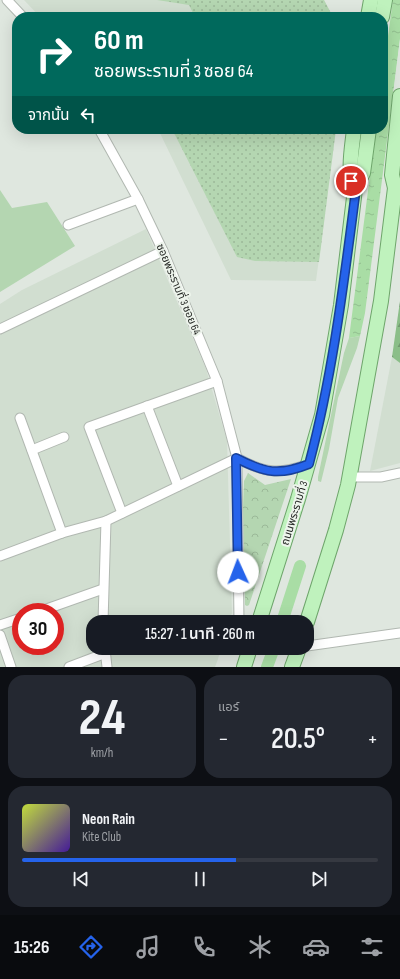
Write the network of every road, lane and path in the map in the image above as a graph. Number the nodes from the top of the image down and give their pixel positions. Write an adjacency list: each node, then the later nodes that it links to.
1 (8, 0): 4 (street)
2 (371, 0): 5 (main road)
3 (384, 0): 6 (main road)
4 (19, 12)
5 (369, 12)
6 (383, 12)
7 (400, 96): 11 (main road)
8 (102, 134): 13 (street, ซอยพระรามที่ 3 ซอย 64)
9 (353, 134): 12 (main road, ถนนพระรามที่ 3)
10 (368, 134): 12 (main road, ถนนพระรามที่ 3)
11 (398, 186): 25 (main road)
12 (356, 189): 23 (main road, ถนนพระรามที่ 3)
13 (138, 199): 14 (street); 15 (street, ซอยพระรามที่ 3 ซอย 64)
14 (68, 225)
15 (163, 251): 16 (street); 17 (street, ซอยพระรามที่ 3 ซอย 64)
16 (0, 329)
17 (217, 381): 18 (street); 22 (street, ซอยพระรามที่ 3 ซอย 64)
18 (147, 406): 26 (street); 27 (street)
19 (20, 418): 21 (street)
20 (64, 437): 21 (street)
21 (32, 450): 29 (street)
22 (236, 458): 23 (street); 26 (street); 34 (street, ซอยพระรามที่ 3 ซอย 64)
23 (309, 464): 35 (main road, ถนนพระรามที่ 3)
24 (400, 473): 25 (street)
25 (350, 477): 36 (main road)
26 (178, 486): 27 (street)
27 (122, 513): 28 (street)
28 (106, 521): 29 (street); 31 (street)
29 (62, 533): 30 (street)
30 (0, 556)
31 (102, 590): 32 (street); 33 (street)
32 (64, 603)
33 (103, 615)
34 (240, 615)
35 (260, 615)
36 (309, 615)
37 (12, 621): 38 (street)
38 (0, 625)
39 (400, 633): 41 (street)
40 (0, 635): 42 (street)
41 (314, 645)
42 (2, 647): 47 (street)
43 (97, 655): 48 (street)
44 (106, 655): 49 (street)
45 (248, 655): 50 (main road)
46 (296, 655): 51 (main road)
47 (11, 667)
48 (69, 667)
49 (107, 667)
50 (244, 667)
51 (292, 667)

